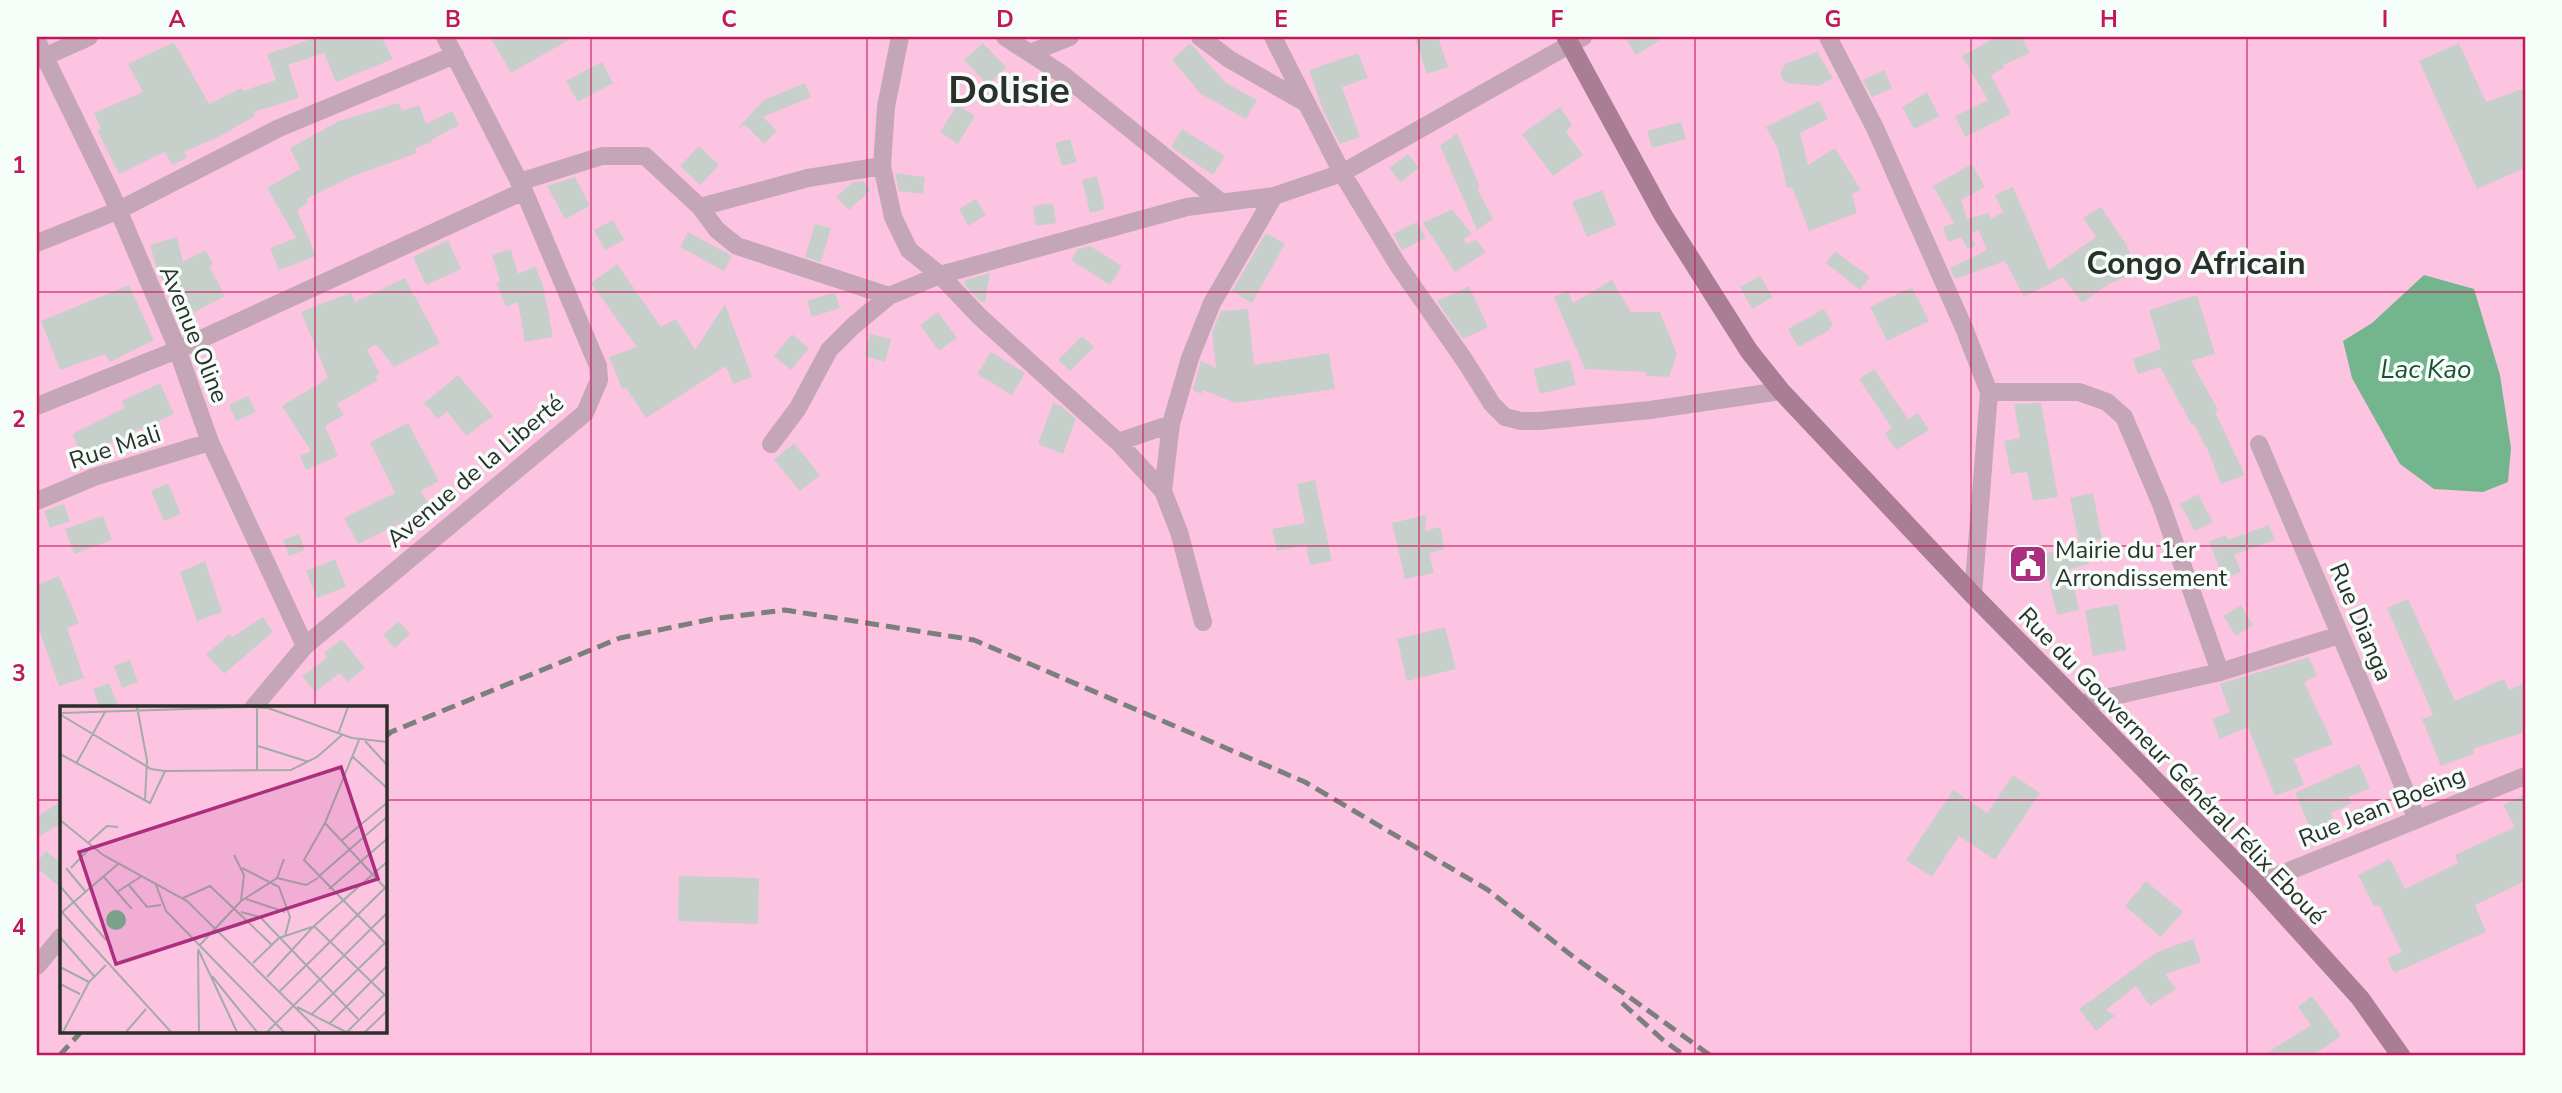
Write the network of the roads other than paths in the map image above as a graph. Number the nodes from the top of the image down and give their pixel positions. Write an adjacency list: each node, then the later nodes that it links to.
1 (89, 37): 10 (street)
2 (445, 37): 12 (street, Avenue de la Liberté)
3 (900, 37): 14 (street)
4 (1005, 37): 11 (street)
5 (1070, 37): 11 (street)
6 (1200, 37): 13 (street)
7 (1273, 37): 13 (street)
8 (1828, 37): 26 (street)
9 (1573, 39): 15 (street); 25 (main road, Rue du Gouverneur Général Félix Eboué)
10 (39, 53): 20 (street, Avenue Oline)
11 (1030, 53): 18 (street)
12 (455, 55): 16 (street, Avenue de la Liberté); 20 (street)
13 (1304, 102): 15 (street)
14 (881, 166): 19 (street); 22 (street)
15 (1342, 173): 17 (street); 25 (street)
16 (522, 186): 19 (street); 24 (street); 38 (street, Avenue de la Liberté)
17 (1274, 197): 18 (street); 28 (street)
18 (1222, 203): 22 (street)
19 (700, 208): 23 (street)
20 (117, 211): 21 (street); 24 (street, Avenue Oline)
21 (37, 243)
22 (940, 275): 23 (street); 30 (street)
23 (889, 296): 31 (street)
24 (177, 350): 27 (street); 29 (street, Avenue Oline)
25 (1781, 391): 35 (main road, Rue du Gouverneur Général Félix Eboué)
26 (1989, 392): 35 (street); 39 (street)
27 (37, 406)
28 (1171, 424): 30 (street); 33 (street)
29 (210, 442): 34 (street, Rue Mali); 38 (street, Avenue Oline)
30 (1118, 442): 33 (street)
31 (771, 444)
32 (2259, 444): 37 (street, Rue Dianga)
33 (1163, 491): 36 (street)
34 (37, 501)
35 (1973, 595): 40 (main road, Rue du Gouverneur Général Félix Eboué)
36 (1203, 622)
37 (2340, 635): 39 (street); 43 (street, Rue Dianga)
38 (305, 646): 41 (street, Avenue de la Liberté)
39 (2220, 672): 40 (street)
40 (2079, 704): 44 (main road, Rue du Gouverneur Général Félix Eboué)
41 (255, 706)
42 (2525, 776): 43 (street, Rue Jean Boeing)
43 (2417, 820): 44 (street, Rue Jean Boeing)
44 (2257, 884): 47 (main road, Rue du Gouverneur Général Félix Eboué)
45 (60, 938): 46 (street)
46 (37, 966)
47 (2400, 1056)

